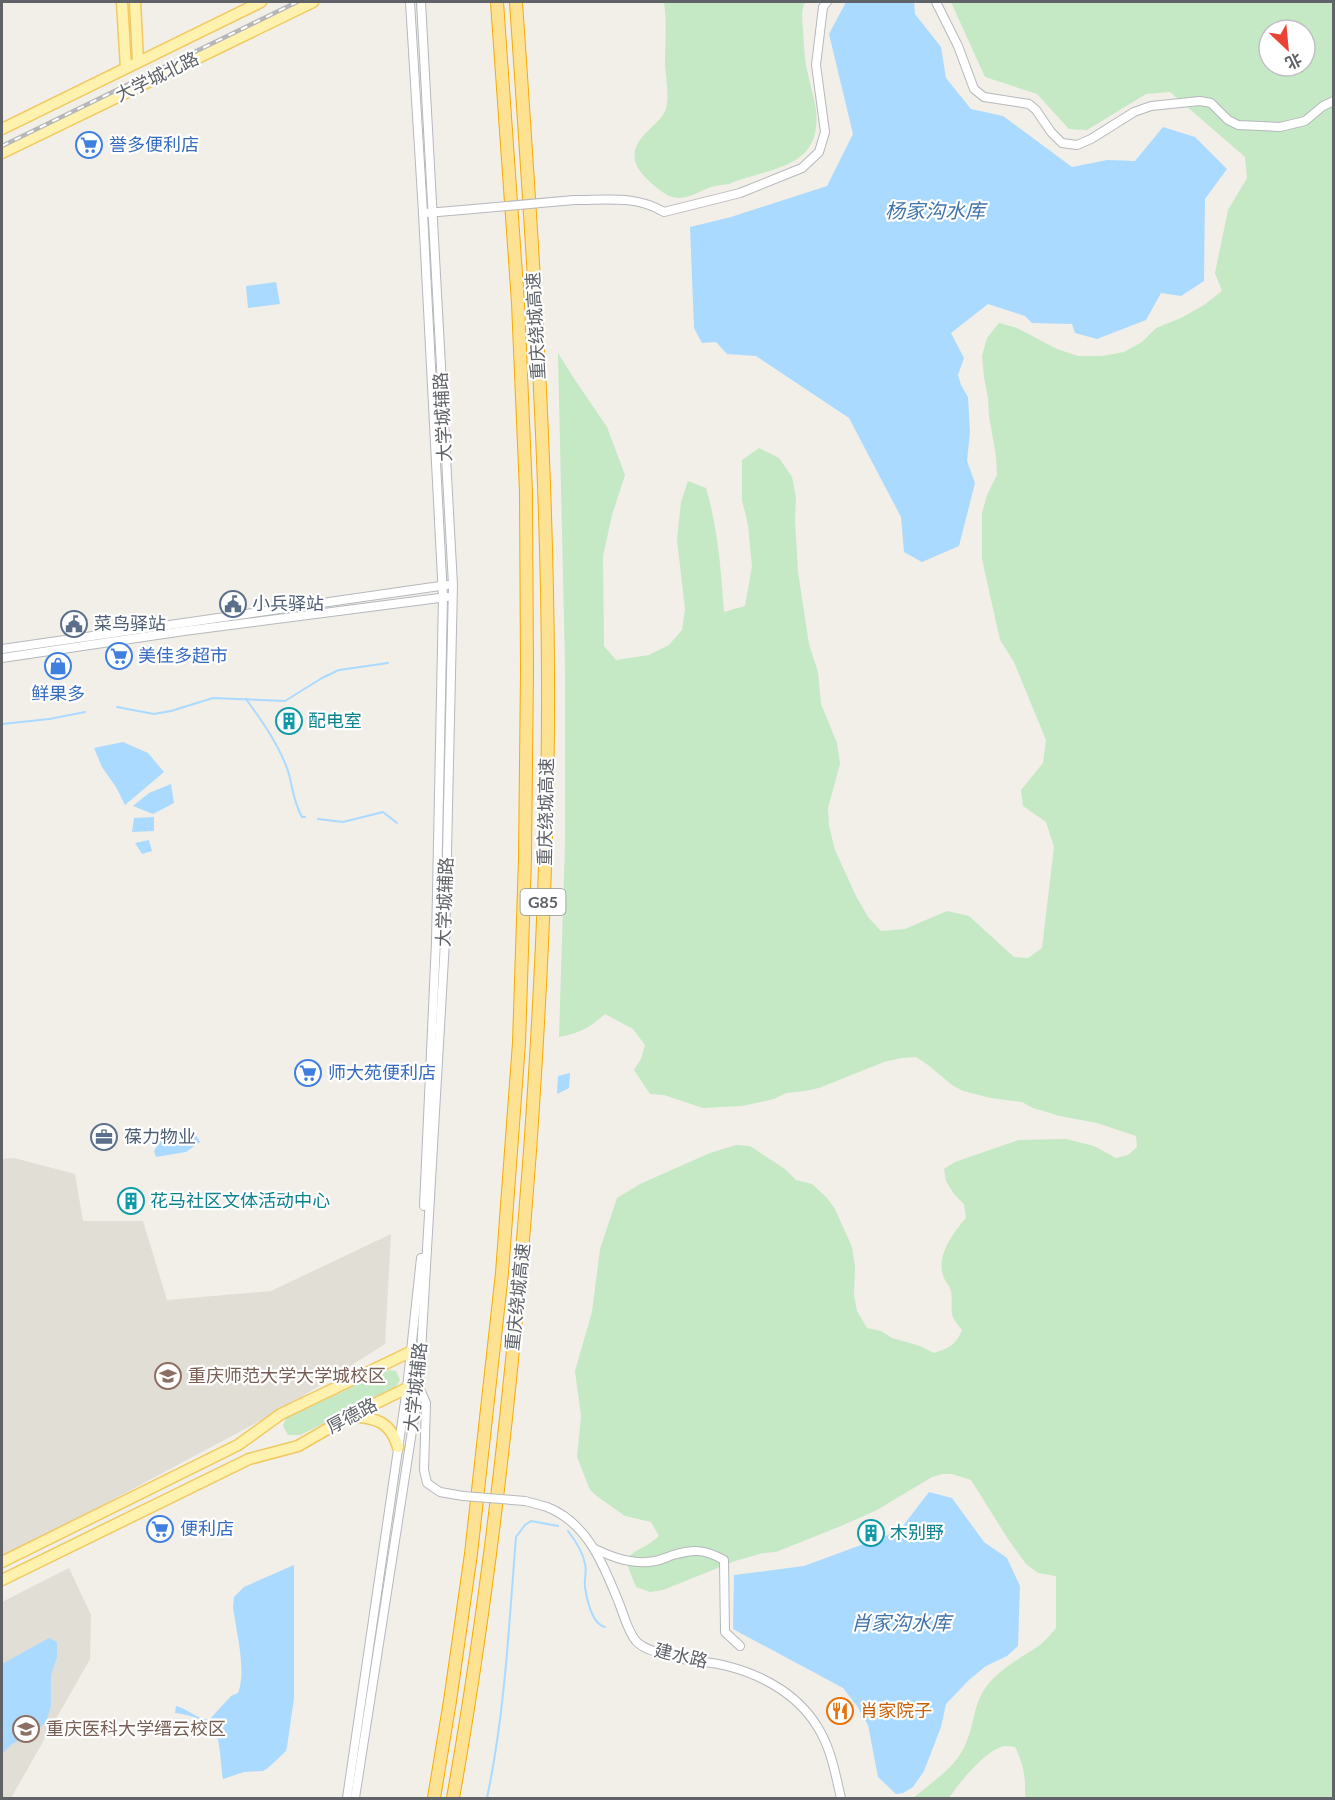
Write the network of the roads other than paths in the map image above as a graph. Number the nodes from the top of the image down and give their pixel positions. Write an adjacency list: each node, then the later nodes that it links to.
1 (122, 2): 12 (main road)
2 (135, 2): 11 (main road)
3 (261, 2): 11 (main road, 大学城北路)
4 (313, 2): 15 (main road, 大学城北路)
5 (410, 2): 16 (street, 大学城辅路)
6 (421, 2): 16 (street, 大学城辅路)
7 (497, 2): 34 (highway, 重庆绕城高速 / G85)
8 (516, 2): 35 (highway, 重庆绕城高速 / G85)
9 (827, 2): 16 (street, bridge)
10 (936, 2): 13 (street)
11 (138, 62): 12 (main road, 大学城北路)
12 (126, 68): 14 (main road, 大学城北路)
13 (1334, 101)
14 (2, 129)
15 (2, 153)
16 (427, 213): 17 (street, 大学城辅路); 18 (street, 大学城辅路)
17 (453, 585): 18 (street); 19 (street, 大学城辅路)
18 (442, 586): 20 (street, 大学城辅路); 21 (street)
19 (453, 596): 20 (street); 24 (street, 大学城辅路)
20 (443, 597): 22 (street); 23 (street, 大学城辅路)
21 (2, 649)
22 (2, 658)
23 (410, 1352): 24 (main road); 25 (street, 大学城辅路); 29 (main road, 厚德路)
24 (419, 1386): 25 (main road, 厚德路); 28 (street, 建水路, bridge); 33 (street, 大学城辅路)
25 (407, 1388): 26 (main road, 厚德路); 27 (street, 大学城辅路)
26 (350, 1416): 27 (main road); 30 (main road, 厚德路)
27 (398, 1447): 32 (street, 大学城辅路)
28 (595, 1549): 31 (street); 36 (street, 建水路)
29 (2, 1562)
30 (2, 1580)
31 (740, 1646)
32 (347, 1798)
33 (355, 1798)
34 (434, 1798)
35 (453, 1798)
36 (841, 1798)

